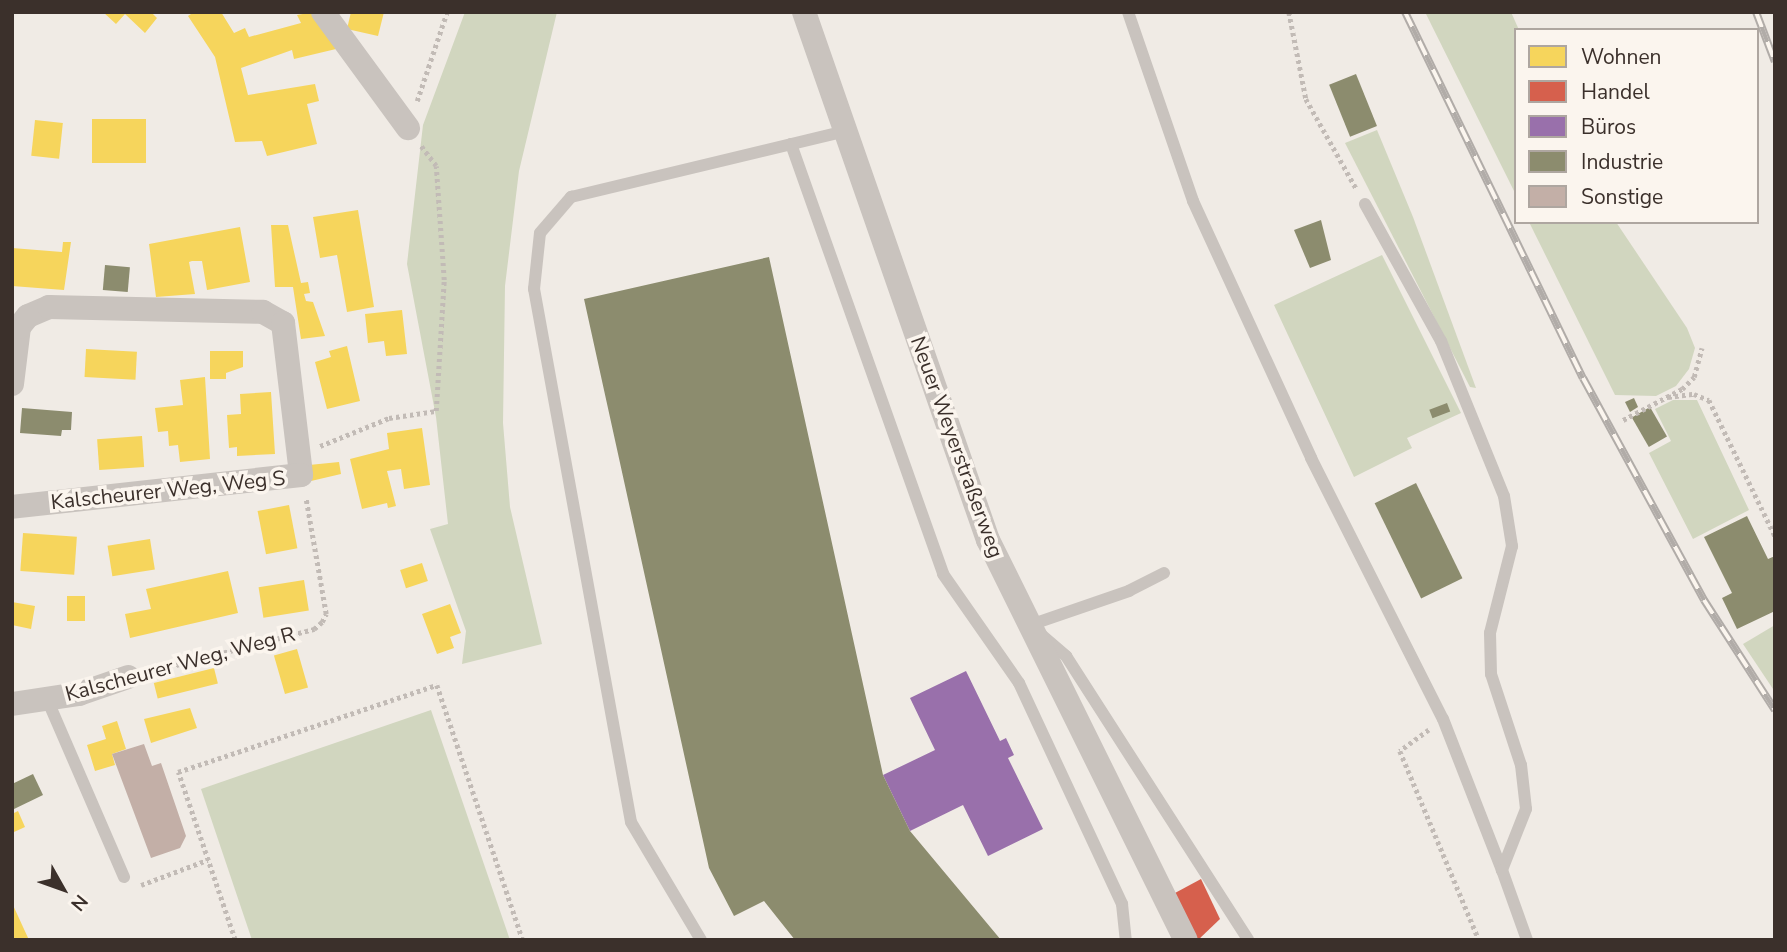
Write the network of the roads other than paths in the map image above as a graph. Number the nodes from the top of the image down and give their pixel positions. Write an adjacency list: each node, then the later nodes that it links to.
1 (323, 12): 4 (street)
2 (804, 12): 5 (street, Neuer Weyerstraßerweg)
3 (1128, 12): 15 (lane)
4 (408, 128)
5 (845, 131): 6 (lane); 11 (street, Neuer Weyerstraßerweg)
6 (791, 144): 17 (lane); 18 (lane)
7 (1365, 204): 15 (lane)
8 (12, 384): 9 (street, Kalscheurer Weg, Weg S)
9 (12, 507)
10 (1164, 573): 11 (lane)
11 (1030, 625): 19 (street, Neuer Weyerstraßerweg); 20 (lane)
12 (128, 677): 13 (street, Kalscheurer Weg, Weg R)
13 (47, 699): 14 (street, Kalscheurer Weg, Weg R); 16 (lane)
14 (12, 704)
15 (1502, 870): 21 (lane)
16 (124, 877)
17 (701, 940)
18 (1126, 940)
19 (1186, 940)
20 (1248, 940)
21 (1527, 940)

